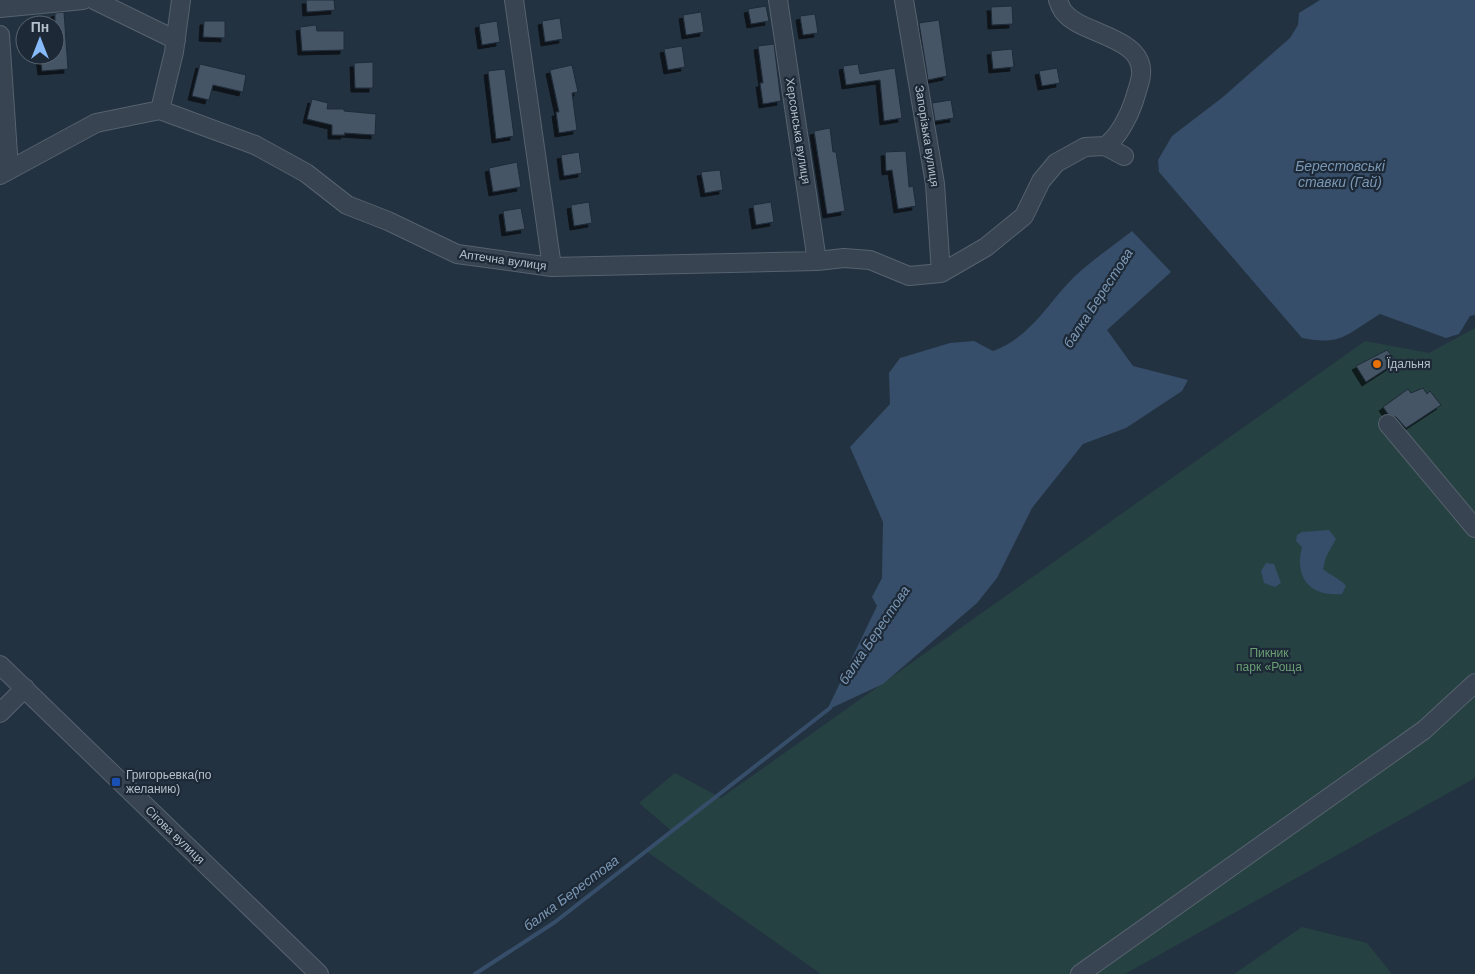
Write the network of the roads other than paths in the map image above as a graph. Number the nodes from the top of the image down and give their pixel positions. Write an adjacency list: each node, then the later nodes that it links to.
1 (83, 0): 8 (street)
2 (94, 0): 10 (street)
3 (181, 0): 10 (street)
4 (514, 0): 16 (street, Аптечна вулиця)
5 (778, 0): 15 (street, Херсонська вулиця)
6 (904, 0): 17 (street, Запорізька вулиця)
7 (1058, 0): 12 (street)
8 (0, 8)
9 (0, 35): 14 (street)
10 (176, 40): 11 (street)
11 (160, 110): 14 (street); 16 (street, Аптечна вулиця)
12 (1105, 146): 13 (street); 17 (street)
13 (1124, 156)
14 (4, 172)
15 (818, 261): 16 (street); 17 (street)
16 (552, 267)
17 (941, 273)
18 (1388, 424): 19 (street)
19 (1475, 528)
20 (0, 665): 22 (street, Сігова вулиця)
21 (1475, 683): 25 (street)
22 (25, 688): 23 (street); 24 (street, Сігова вулиця)
23 (0, 712)
24 (319, 974)
25 (1080, 974)

